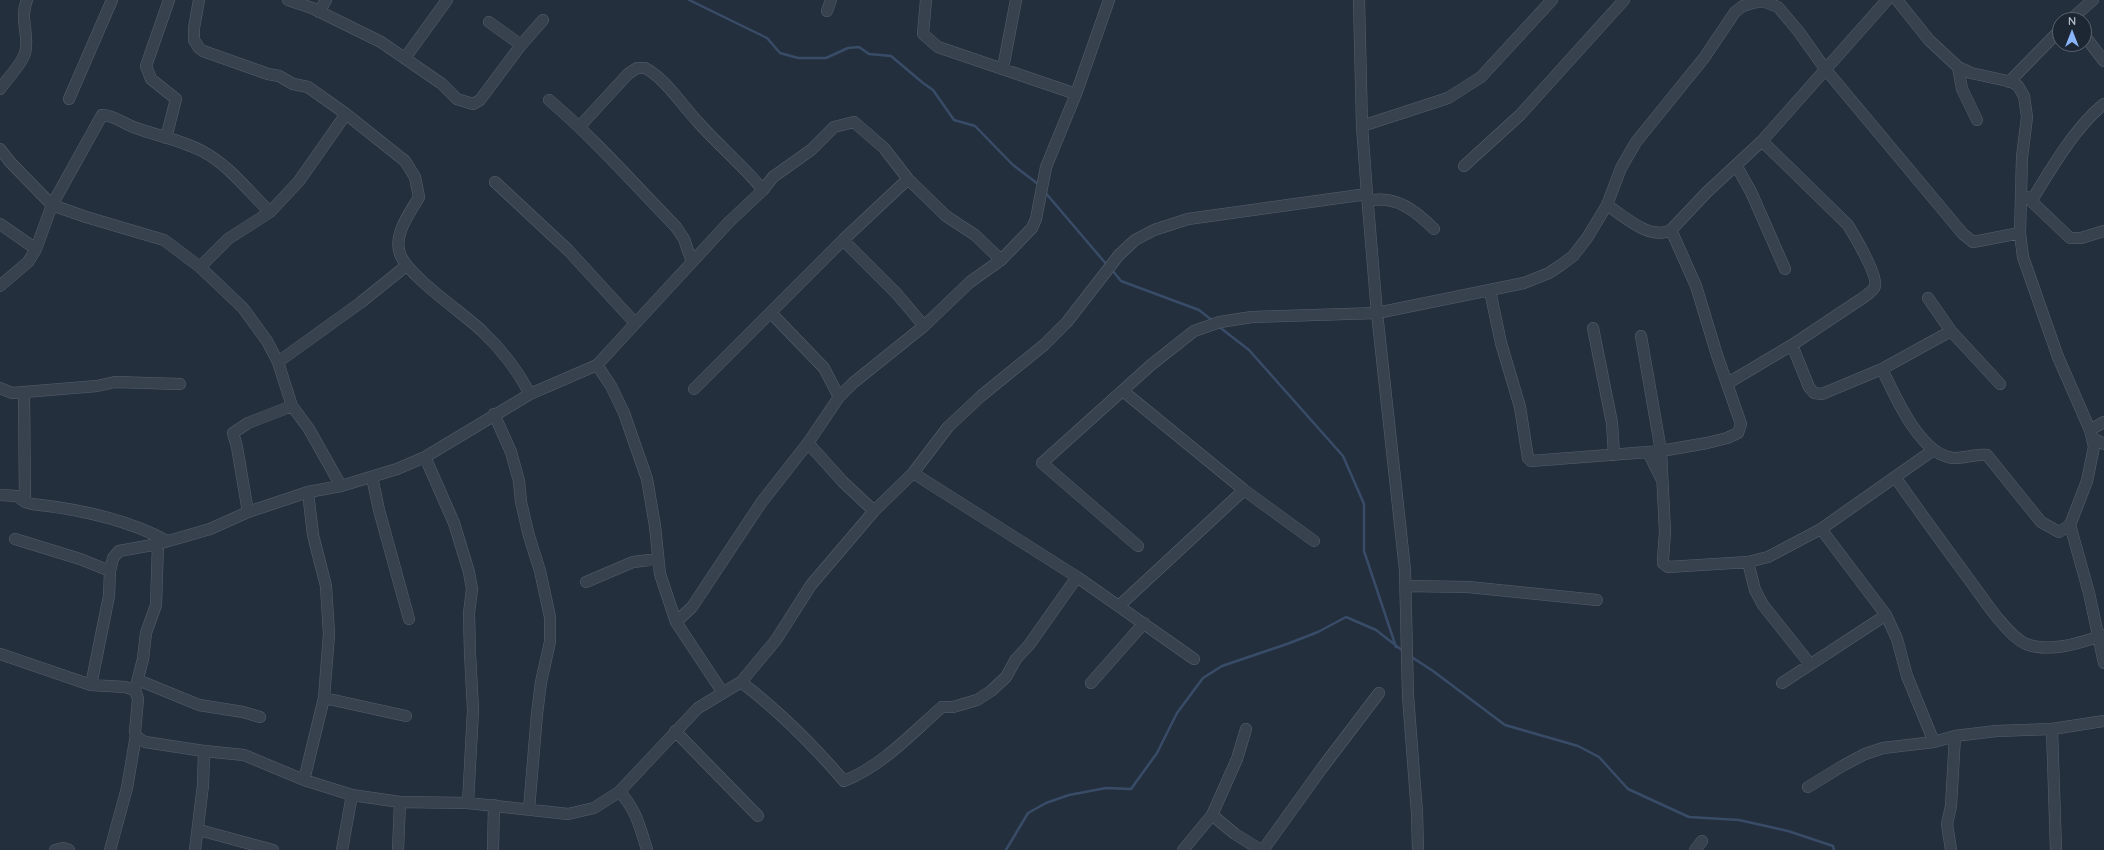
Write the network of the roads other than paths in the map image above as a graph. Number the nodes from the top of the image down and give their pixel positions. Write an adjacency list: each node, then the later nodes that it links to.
1 (27, 0): 30 (street)
2 (112, 0): 32 (street)
3 (169, 0): 39 (street)
4 (199, 0): 35 (street)
5 (288, 0): 17 (street)
6 (326, 0): 17 (street)
7 (447, 0): 24 (street)
8 (926, 0): 27 (street)
9 (1016, 0): 27 (street)
10 (1109, 0): 31 (street)
11 (1359, 0): 38 (street)
12 (1552, 0): 38 (street)
13 (1624, 0): 43 (street)
14 (1886, 0): 28 (street)
15 (1897, 0): 26 (street)
16 (2094, 0): 18 (street)
17 (319, 12): 24 (street)
18 (2079, 12)
19 (543, 20): 22 (street)
20 (489, 22): 22 (street)
21 (2052, 38): 29 (street)
22 (521, 45): 24 (street)
23 (2092, 45): 25 (street)
24 (405, 58)
25 (2104, 61)
26 (1958, 67): 29 (street); 36 (street)
27 (1003, 68): 31 (street)
28 (1826, 70): 40 (street); 51 (street); 57 (street)
29 (2009, 82): 47 (street)
30 (0, 89)
31 (1076, 94): 60 (street)
32 (69, 99)
33 (548, 100): 37 (street)
34 (2104, 104): 49 (street)
35 (346, 114): 52 (street); 62 (street)
36 (1977, 120)
37 (580, 126): 46 (street); 61 (street)
38 (1362, 126): 48 (street)
39 (166, 138): 50 (street); 52 (street)
40 (1762, 141): 42 (street); 75 (street)
41 (0, 149): 50 (street)
42 (1736, 165): 55 (street); 64 (street)
43 (1464, 166)
44 (908, 179): 46 (street); 58 (street); 60 (street)
45 (495, 182): 70 (street)
46 (763, 190): 61 (street)
47 (2022, 193): 49 (street); 57 (street)
48 (1368, 198): 54 (street); 69 (street); 99 (street)
49 (2032, 200): 56 (street)
50 (52, 205): 59 (street); 63 (street)
51 (1607, 206): 55 (street); 66 (street)
52 (270, 212): 63 (street)
53 (0, 224): 59 (street)
54 (1434, 230)
55 (1671, 230): 79 (street)
56 (2104, 231)
57 (2020, 233): 91 (street)
58 (843, 240): 68 (street); 71 (street)
59 (36, 249): 65 (street)
60 (1001, 260): 71 (street)
61 (692, 262): 70 (street)
62 (406, 266): 76 (street); 86 (street)
63 (200, 267): 76 (street)
64 (1786, 269)
65 (0, 286)
66 (1490, 291): 69 (street); 97 (street)
67 (1928, 298): 73 (street)
68 (771, 312): 83 (street); 87 (street)
69 (1377, 313): 84 (street); 121 (street)
70 (635, 323): 77 (street)
71 (924, 326): 87 (street)
72 (1593, 328): 97 (street)
73 (1951, 331): 78 (street); 81 (street)
74 (1641, 336): 94 (street)
75 (1792, 345): 78 (street); 79 (street)
76 (278, 362): 88 (street)
77 (597, 365): 86 (street); 116 (street)
78 (1882, 369): 95 (street)
79 (1728, 383): 94 (street)
80 (180, 384): 85 (street)
81 (2000, 384)
82 (0, 388): 85 (street)
83 (694, 389)
84 (1123, 391): 104 (street); 115 (street)
85 (24, 392): 107 (street)
86 (530, 394): 89 (street)
87 (839, 397): 92 (street)
88 (292, 406): 103 (street); 109 (street)
89 (494, 414): 98 (street); 158 (street)
90 (2104, 422): 91 (street)
91 (2092, 434): 93 (street); 110 (street)
92 (808, 443): 108 (street); 126 (street)
93 (2104, 444)
94 (1661, 451): 96 (street); 102 (street)
95 (1932, 451): 101 (street); 110 (street)
96 (1648, 452): 97 (street); 102 (street)
97 (1614, 455)
98 (425, 457): 100 (street); 156 (street)
99 (913, 473): 108 (street); 119 (street)
100 (372, 476): 103 (street); 125 (street)
101 (1895, 476): 111 (street); 128 (street)
102 (1663, 482): 117 (street)
103 (341, 486): 105 (street)
104 (1244, 490): 113 (street); 123 (street)
105 (308, 492): 109 (street); 140 (street)
106 (0, 495): 107 (street)
107 (25, 502): 114 (street)
108 (874, 511): 133 (street)
109 (248, 512): 114 (street)
110 (2070, 525): 128 (street)
111 (1821, 529): 117 (street); 124 (street)
112 (15, 539): 118 (street)
113 (1314, 541)
114 (162, 542): 118 (street); 137 (street)
115 (1138, 546)
116 (658, 559): 120 (street); 126 (street)
117 (1748, 562): 132 (street)
118 (110, 571): 136 (street)
119 (1077, 577): 123 (street); 133 (street)
120 (586, 582)
121 (1406, 586): 122 (street); 174 (street)
122 (1597, 600)
123 (1120, 606): 127 (street)
124 (1886, 615): 132 (street); 149 (street)
125 (409, 619)
126 (676, 622): 138 (street)
127 (1144, 623): 130 (street); 134 (street)
128 (2102, 636): 131 (street)
129 (0, 654): 136 (street)
130 (1194, 659)
131 (2104, 663)
132 (1810, 664): 135 (street)
133 (741, 682): 138 (street)
134 (1091, 683)
135 (1782, 683)
136 (91, 685): 137 (street)
137 (137, 685): 141 (street); 147 (street)
138 (723, 693): 146 (street)
139 (1379, 693): 173 (street)
140 (324, 698): 142 (street); 151 (street)
141 (260, 716)
142 (406, 716)
143 (2104, 721): 145 (street)
144 (1246, 729): 159 (street)
145 (2052, 729): 148 (street); 177 (street)
146 (675, 731): 153 (street); 160 (street)
147 (136, 735): 150 (street); 165 (street)
148 (1955, 736): 149 (street); 176 (street)
149 (1934, 742): 152 (street)
150 (204, 751): 151 (street); 161 (street)
151 (304, 780): 154 (street)
152 (1808, 787)
153 (619, 792): 158 (street); 171 (street)
154 (352, 795): 155 (street); 168 (street)
155 (400, 802): 156 (street); 169 (street)
156 (468, 803): 157 (street)
157 (494, 805): 158 (street); 170 (street)
158 (529, 809)
159 (1212, 815): 172 (street); 173 (street)
160 (758, 816)
161 (199, 830): 166 (street); 167 (street)
162 (1702, 841): 175 (street)
163 (55, 850): 164 (street)
164 (69, 850)
165 (110, 850)
166 (195, 850)
167 (273, 850)
168 (342, 850)
169 (398, 850)
170 (493, 850)
171 (647, 850)
172 (1183, 850)
173 (1262, 850)
174 (1418, 850)
175 (1695, 850)
176 (1951, 850)
177 (2056, 850)

